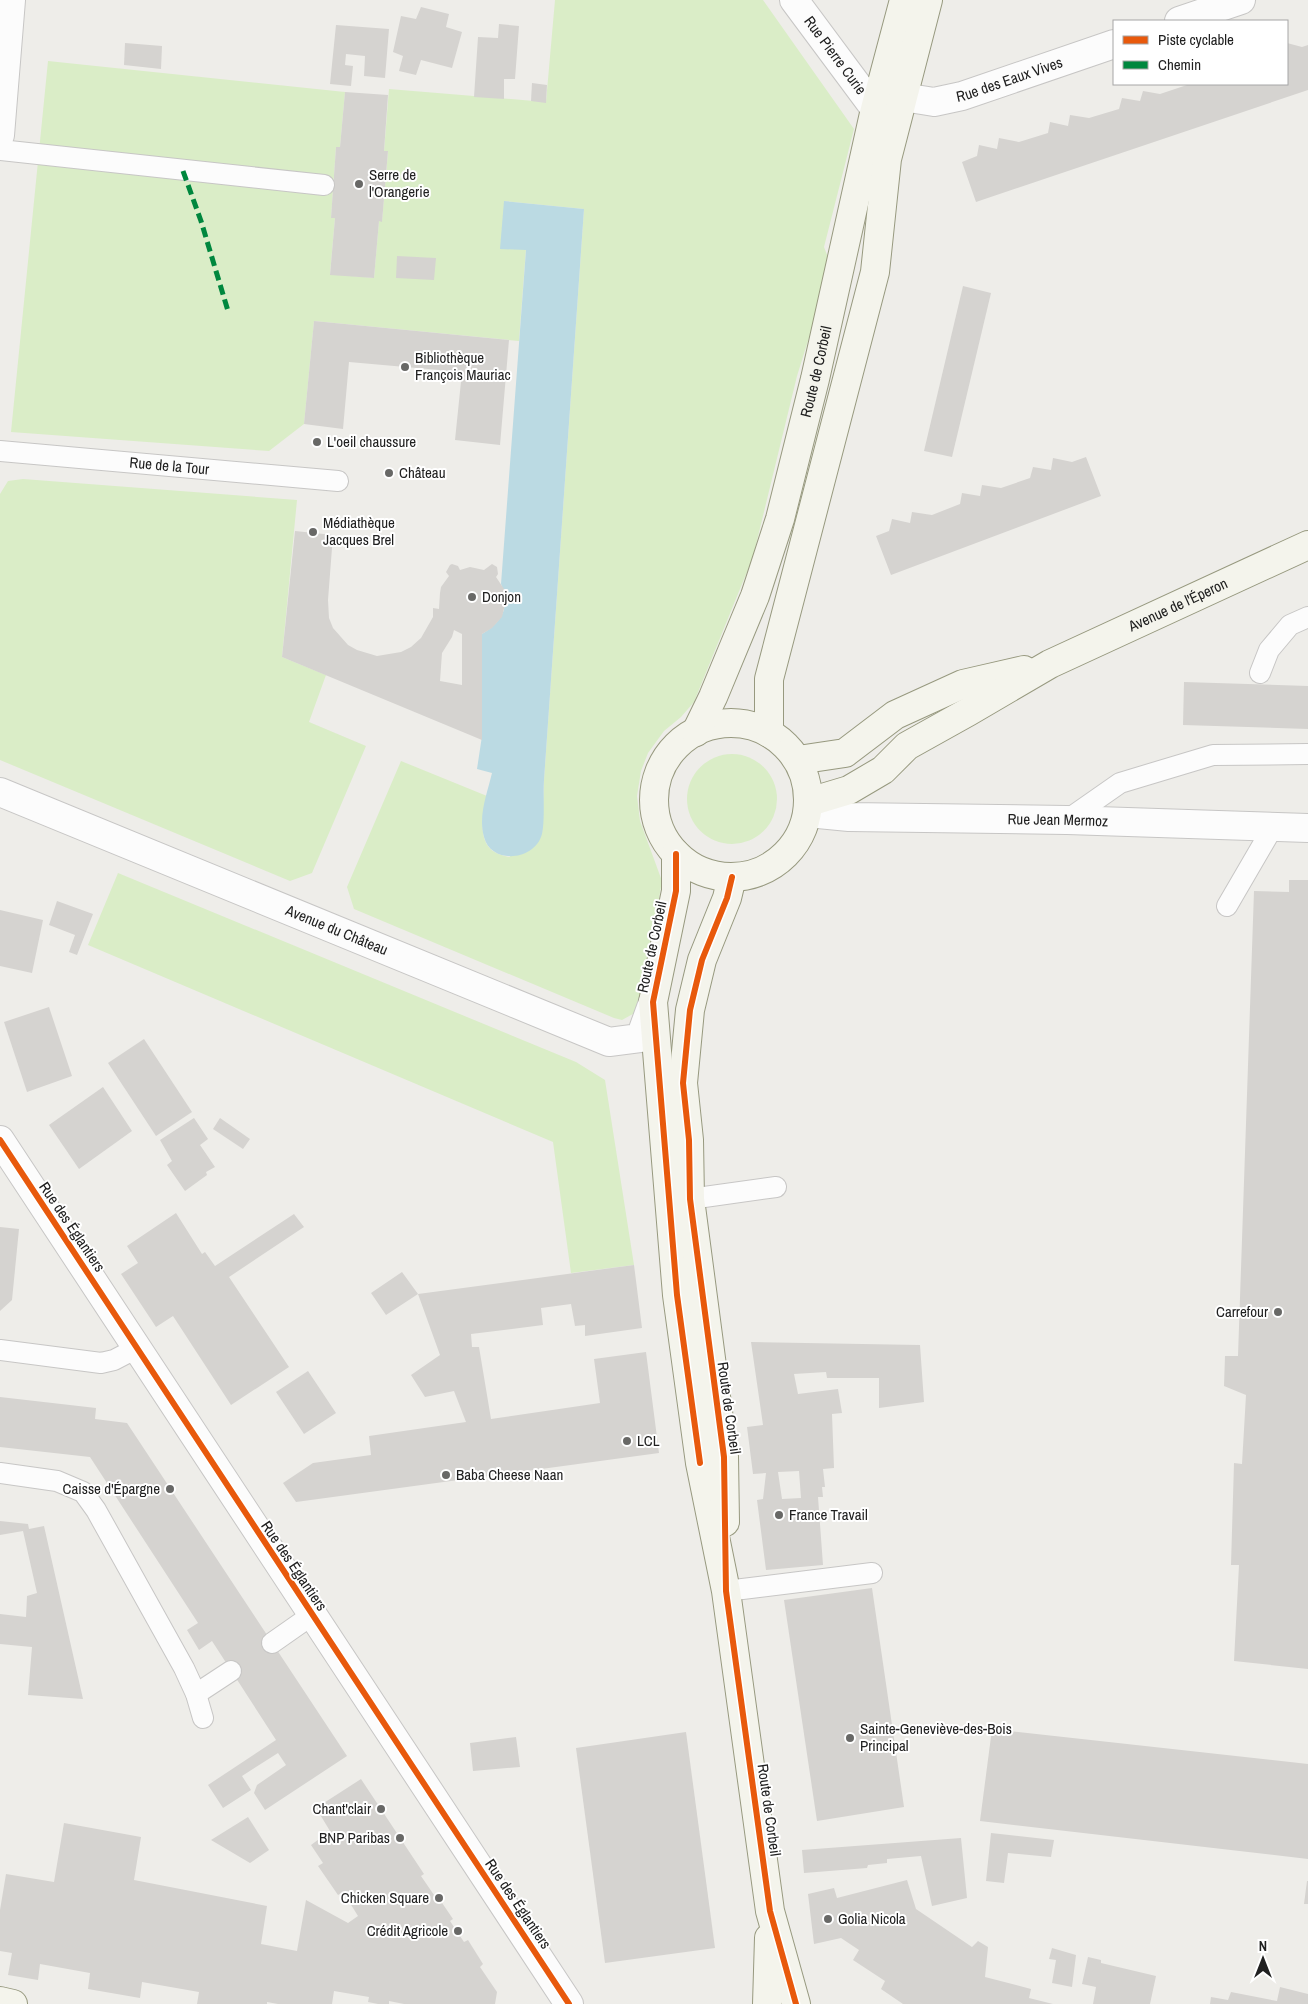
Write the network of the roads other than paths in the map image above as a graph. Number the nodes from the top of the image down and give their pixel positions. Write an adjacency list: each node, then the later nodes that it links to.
1 (11, 0): 10 (street)
2 (794, 0): 9 (street, Rue Pierre Curie)
3 (904, 0): 9 (main road, Route de Corbeil)
4 (928, 0): 8 (main road, Route de Corbeil)
5 (1242, 0): 6 (street)
6 (1183, 20)
7 (1113, 44): 8 (street, Rue des Eaux Vives)
8 (902, 97): 20 (main road, Route de Corbeil)
9 (875, 109): 19 (main road, Route de Corbeil)
10 (0, 135)
11 (0, 150): 12 (lane)
12 (324, 185)
13 (0, 451): 14 (lane, Rue de la Tour)
14 (338, 481)
15 (1308, 545): 17 (main road, Avenue de l'Éperon)
16 (1308, 617): 18 (lane)
17 (1050, 664): 22 (main road, Avenue de l'Éperon); 24 (main road, Avenue de l'Éperon)
18 (1260, 673)
19 (696, 732): 20 (main road); 28 (main road)
20 (769, 733): 22 (main road)
21 (1308, 754): 25 (lane)
22 (798, 760): 24 (main road)
23 (0, 792): 31 (street, Avenue du Château)
24 (808, 807): 25 (street, Rue Jean Mermoz); 29 (main road)
25 (1067, 820): 26 (street, Rue Jean Mermoz)
26 (1273, 827): 27 (street, Rue Jean Mermoz); 30 (lane)
27 (1308, 828)
28 (676, 854): 29 (main road); 31 (main road, Route de Corbeil)
29 (732, 877): 34 (main road, Route de Corbeil)
30 (1227, 906)
31 (653, 1002): 39 (main road, Route de Corbeil)
32 (0, 1140): 35 (street, Rue des Églantiers)
33 (776, 1187): 34 (lane)
34 (690, 1200): 39 (main road, Route de Corbeil)
35 (137, 1348): 36 (lane); 40 (street, Rue des Églantiers)
36 (0, 1350)
37 (0, 1473): 43 (lane)
38 (872, 1573): 39 (lane)
39 (726, 1591): 45 (main road, Route de Corbeil)
40 (312, 1615): 41 (lane); 48 (street, Rue des Églantiers)
41 (272, 1642)
42 (231, 1671): 43 (lane)
43 (196, 1694): 44 (lane)
44 (204, 1718)
45 (770, 1911): 49 (main road, Route de Corbeil); 50 (main road, Route de Corbeil)
46 (0, 2001): 47 (main road)
47 (14, 2004)
48 (569, 2004)
49 (767, 2004)
50 (796, 2004)

